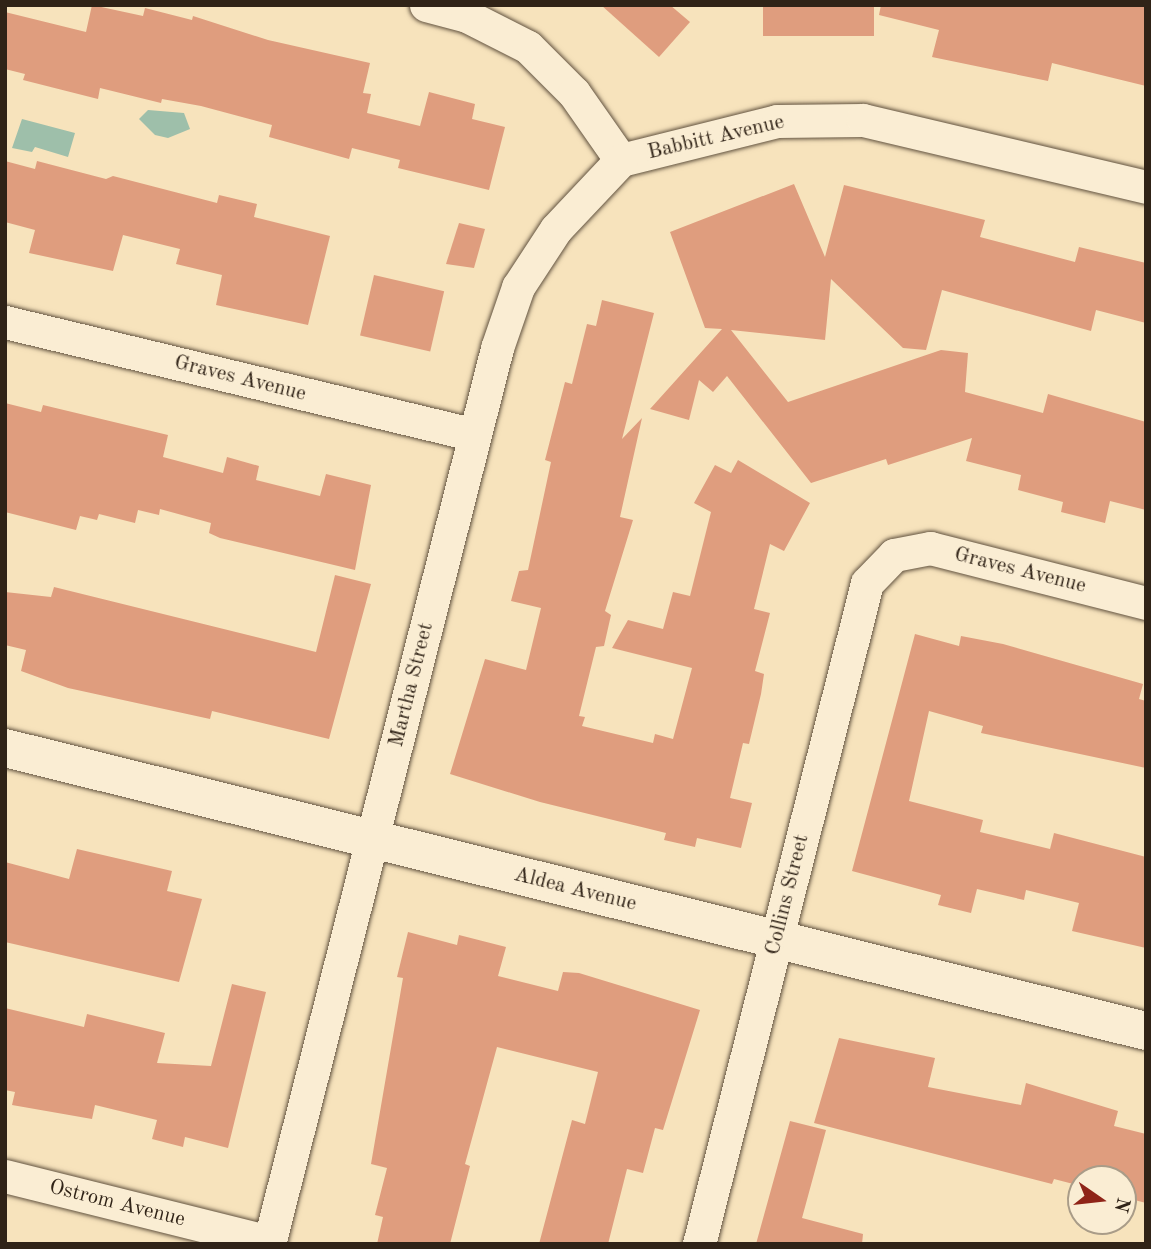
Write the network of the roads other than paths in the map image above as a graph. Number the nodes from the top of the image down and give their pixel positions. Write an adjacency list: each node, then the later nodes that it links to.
1 (426, 5): 2 (street, Babbitt Avenue)
2 (621, 160): 3 (street, Babbitt Avenue); 5 (street, Martha Street)
3 (1146, 187)
4 (5, 322): 5 (street, Graves Avenue)
5 (474, 435): 9 (street, Martha Street)
6 (894, 555): 7 (street, Graves Avenue); 10 (street, Collins Street)
7 (1146, 603)
8 (5, 748): 9 (street, Aldea Avenue)
9 (373, 839): 10 (street, Aldea Avenue); 13 (street, Martha Street)
10 (777, 941): 11 (street, Aldea Avenue); 14 (street, Collins Street)
11 (1146, 1031)
12 (5, 1176): 13 (street, Ostrom Avenue)
13 (269, 1243)
14 (699, 1244)

